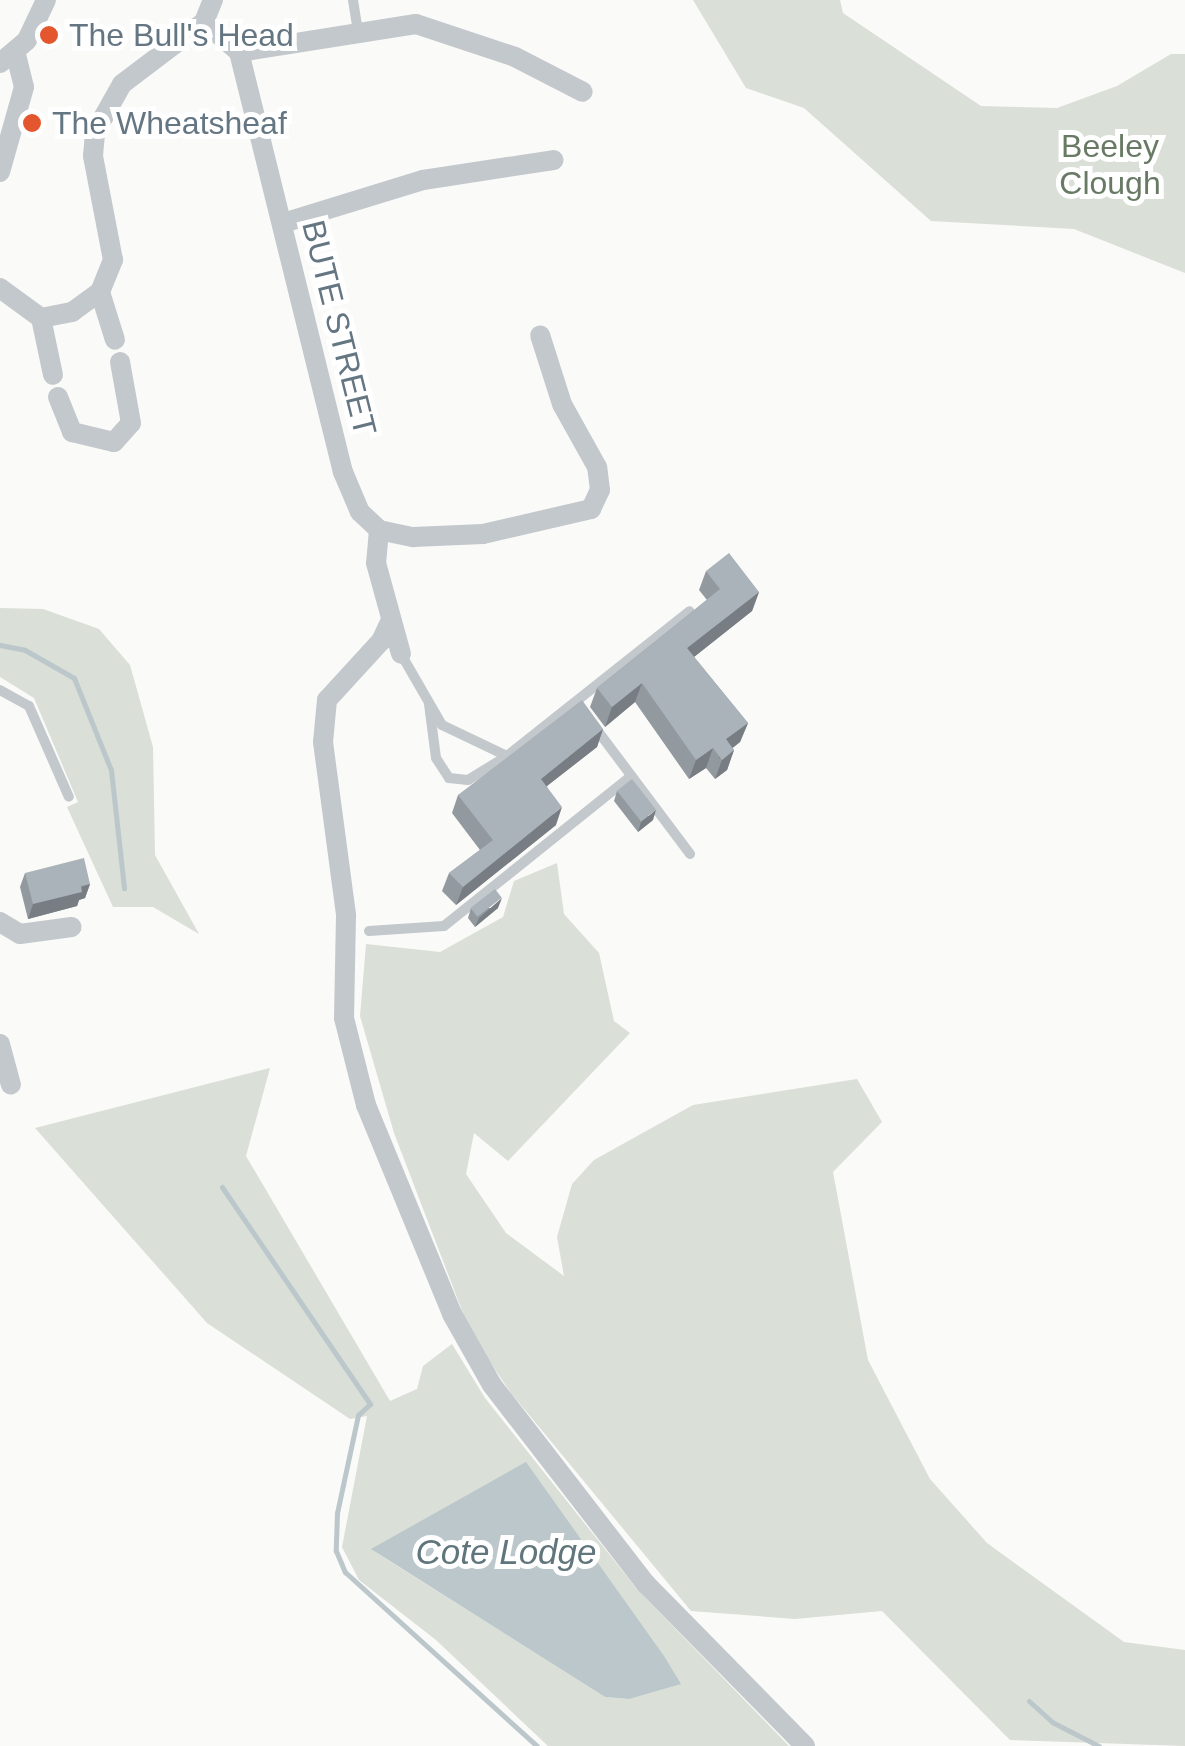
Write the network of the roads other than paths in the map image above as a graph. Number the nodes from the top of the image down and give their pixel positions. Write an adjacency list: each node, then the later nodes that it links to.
1 (46, 0): 7 (street)
2 (212, 0): 4 (street)
3 (353, 0): 5 (lane)
4 (204, 22): 6 (street); 13 (street)
5 (358, 30): 6 (street); 8 (street)
6 (239, 52): 11 (street, BUTE STREET)
7 (8, 58): 10 (street)
8 (583, 92)
9 (553, 160): 11 (street)
10 (0, 172)
11 (283, 222): 20 (street, BUTE STREET)
12 (0, 288): 14 (street)
13 (100, 292): 14 (street); 16 (street)
14 (40, 318): 18 (street)
15 (540, 335): 20 (street)
16 (115, 340)
17 (120, 362): 19 (street)
18 (53, 375)
19 (58, 397)
20 (379, 530): 22 (street)
21 (690, 611): 25 (lane)
22 (390, 622): 23 (street); 36 (street)
23 (401, 654): 26 (lane)
24 (0, 690): 29 (lane)
25 (576, 702): 27 (lane); 28 (lane)
26 (429, 704): 27 (lane); 27 (lane)
27 (507, 756)
28 (631, 776): 30 (lane); 33 (lane)
29 (69, 797)
30 (690, 854)
31 (0, 922): 32 (street)
32 (72, 927)
33 (369, 931)
34 (0, 1044): 35 (street)
35 (11, 1085)
36 (805, 1746)

